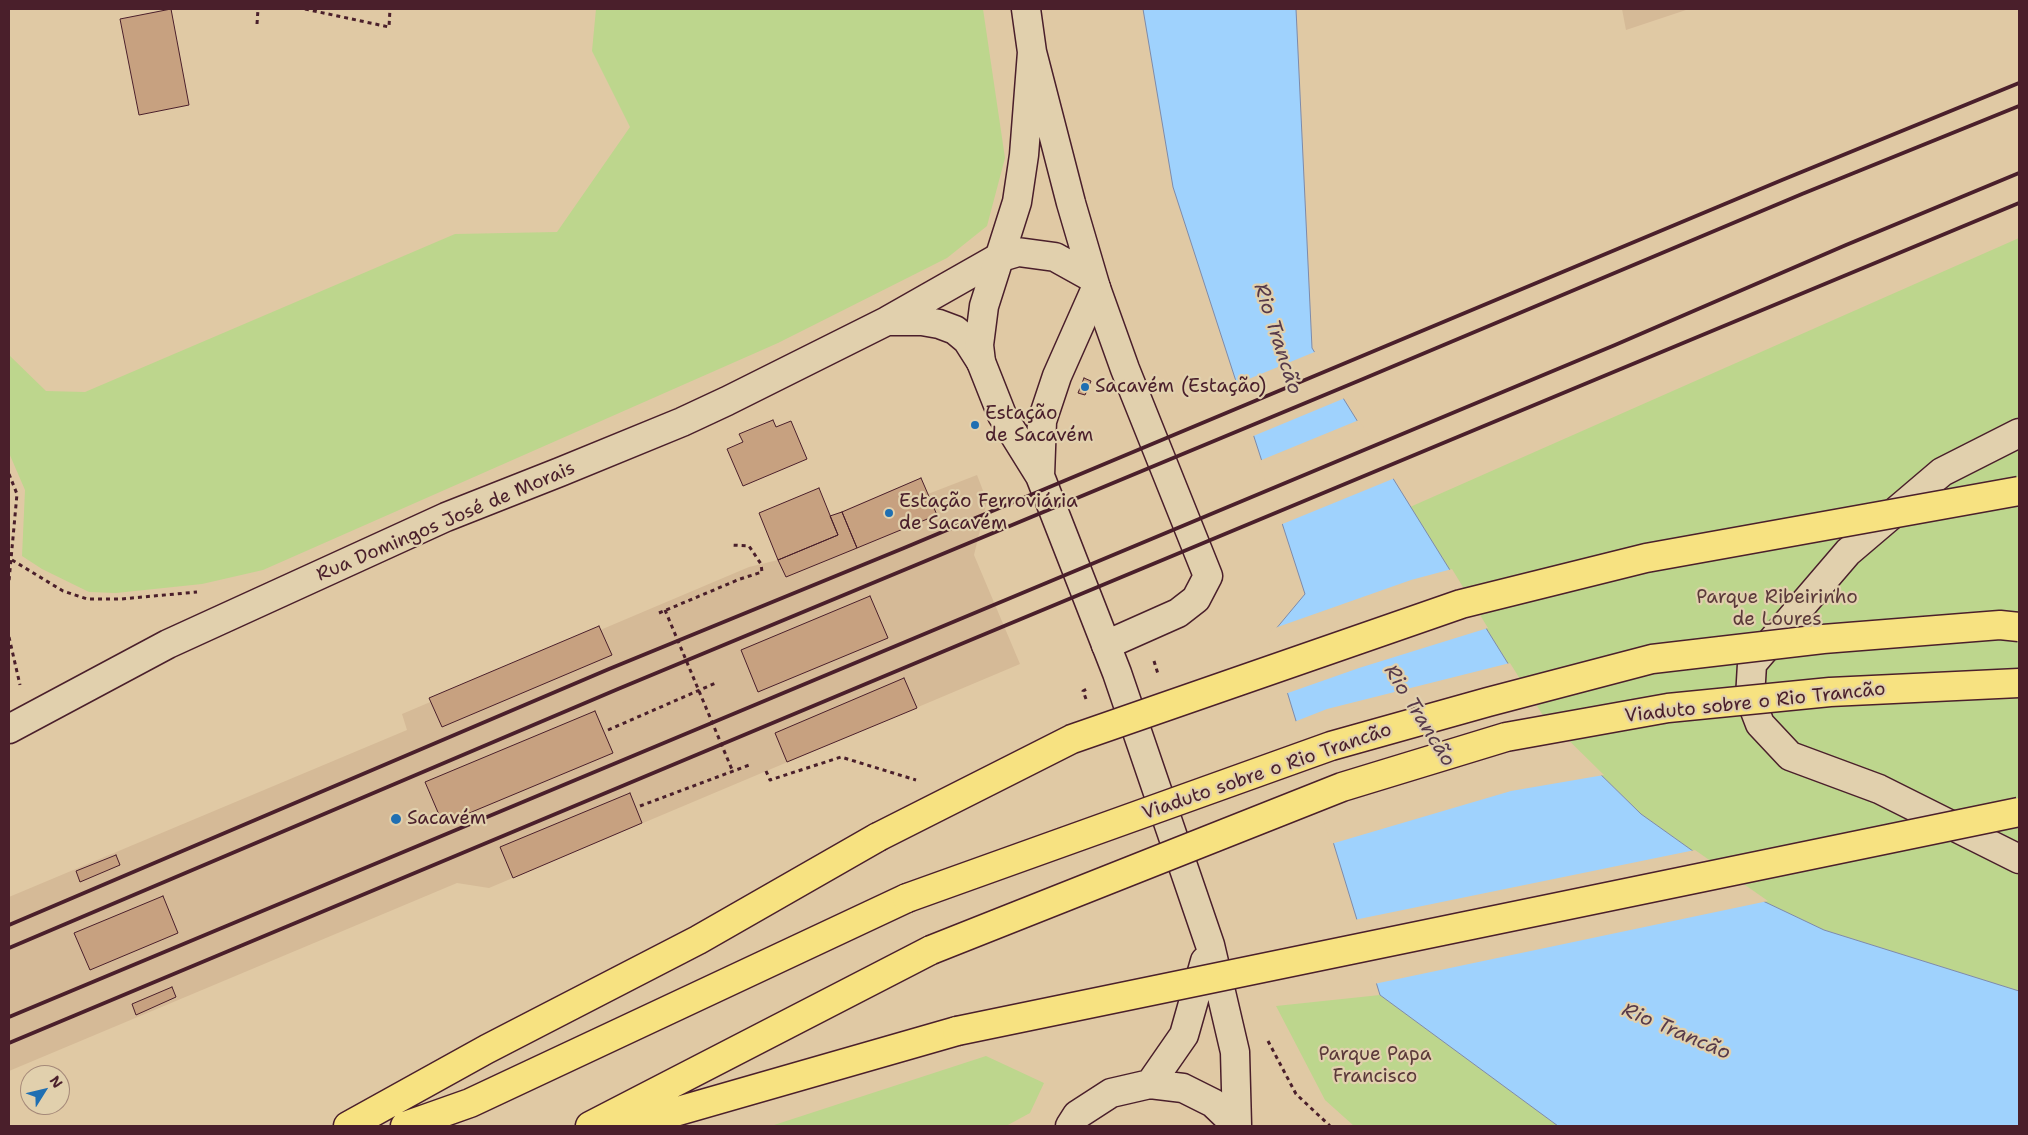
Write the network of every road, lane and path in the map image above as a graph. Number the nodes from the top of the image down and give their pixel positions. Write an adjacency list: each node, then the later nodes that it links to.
1 (258, 9): 5 (path)
2 (305, 9): 3 (path)
3 (390, 9)
4 (1026, 9): 6 (street)
5 (257, 24)
6 (1032, 52): 7 (street); 8 (street)
7 (998, 258): 8 (street, Rua Domingos José de Morais); 9 (street, Rua Domingos José de Morais); 10 (street)
8 (1094, 283): 13 (street); 23 (street)
9 (887, 321): 10 (street, Rua Domingos José de Morais); 29 (street, Rua Domingos José de Morais)
10 (981, 362): 13 (street)
11 (2019, 433): 38 (street)
12 (9, 474): 16 (path)
13 (1040, 476): 23 (street)
14 (2019, 492): 42 (highway, bridge)
15 (731, 545): 19 (path)
16 (12, 560): 17 (path); 18 (path)
17 (9, 582)
18 (198, 592)
19 (665, 610): 20 (path, bridge); 27 (path, bridge)
20 (659, 613)
21 (2019, 626): 43 (highway, Viaduto sobre o Rio Trancão, bridge)
22 (9, 637): 29 (path)
23 (1106, 645): 24 (street)
24 (1117, 673): 28 (path); 39 (street)
25 (718, 682): 27 (path)
26 (2019, 683): 44 (highway, Viaduto sobre o Rio Trancão, bridge)
27 (699, 690): 31 (path); 34 (path, bridge)
28 (1088, 706)
29 (35, 715): 30 (street, Rua Domingos José de Morais)
30 (9, 729)
31 (608, 730)
32 (752, 764): 34 (path)
33 (766, 771): 35 (path)
34 (733, 772): 36 (path)
35 (916, 780)
36 (640, 806)
37 (2019, 812): 45 (highway, bridge)
38 (2019, 859)
39 (1210, 945): 41 (street); 47 (street)
40 (1266, 1038): 48 (path)
41 (1150, 1084): 46 (street); 47 (street)
42 (348, 1126)
43 (406, 1126)
44 (590, 1126)
45 (626, 1126)
46 (1070, 1126)
47 (1237, 1126)
48 (1330, 1126)

